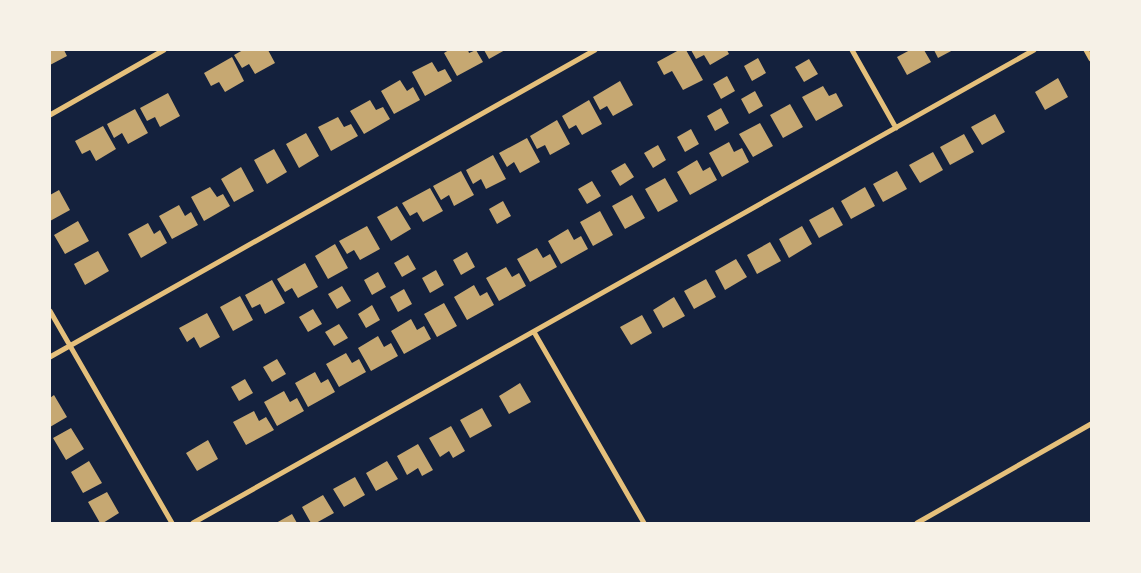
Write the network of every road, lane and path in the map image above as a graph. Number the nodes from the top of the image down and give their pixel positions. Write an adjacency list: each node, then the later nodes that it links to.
1 (164, 50): 7 (street)
2 (595, 50): 11 (street)
3 (852, 50): 8 (street)
4 (1034, 50): 8 (street)
5 (1086, 50): 6 (street)
6 (1091, 59)
7 (50, 116)
8 (896, 128): 10 (street)
9 (50, 311): 11 (street)
10 (534, 332): 15 (street); 16 (street)
11 (70, 345): 12 (street); 14 (street)
12 (50, 357)
13 (1091, 424): 17 (street)
14 (172, 523)
15 (193, 523)
16 (644, 523)
17 (917, 523)

